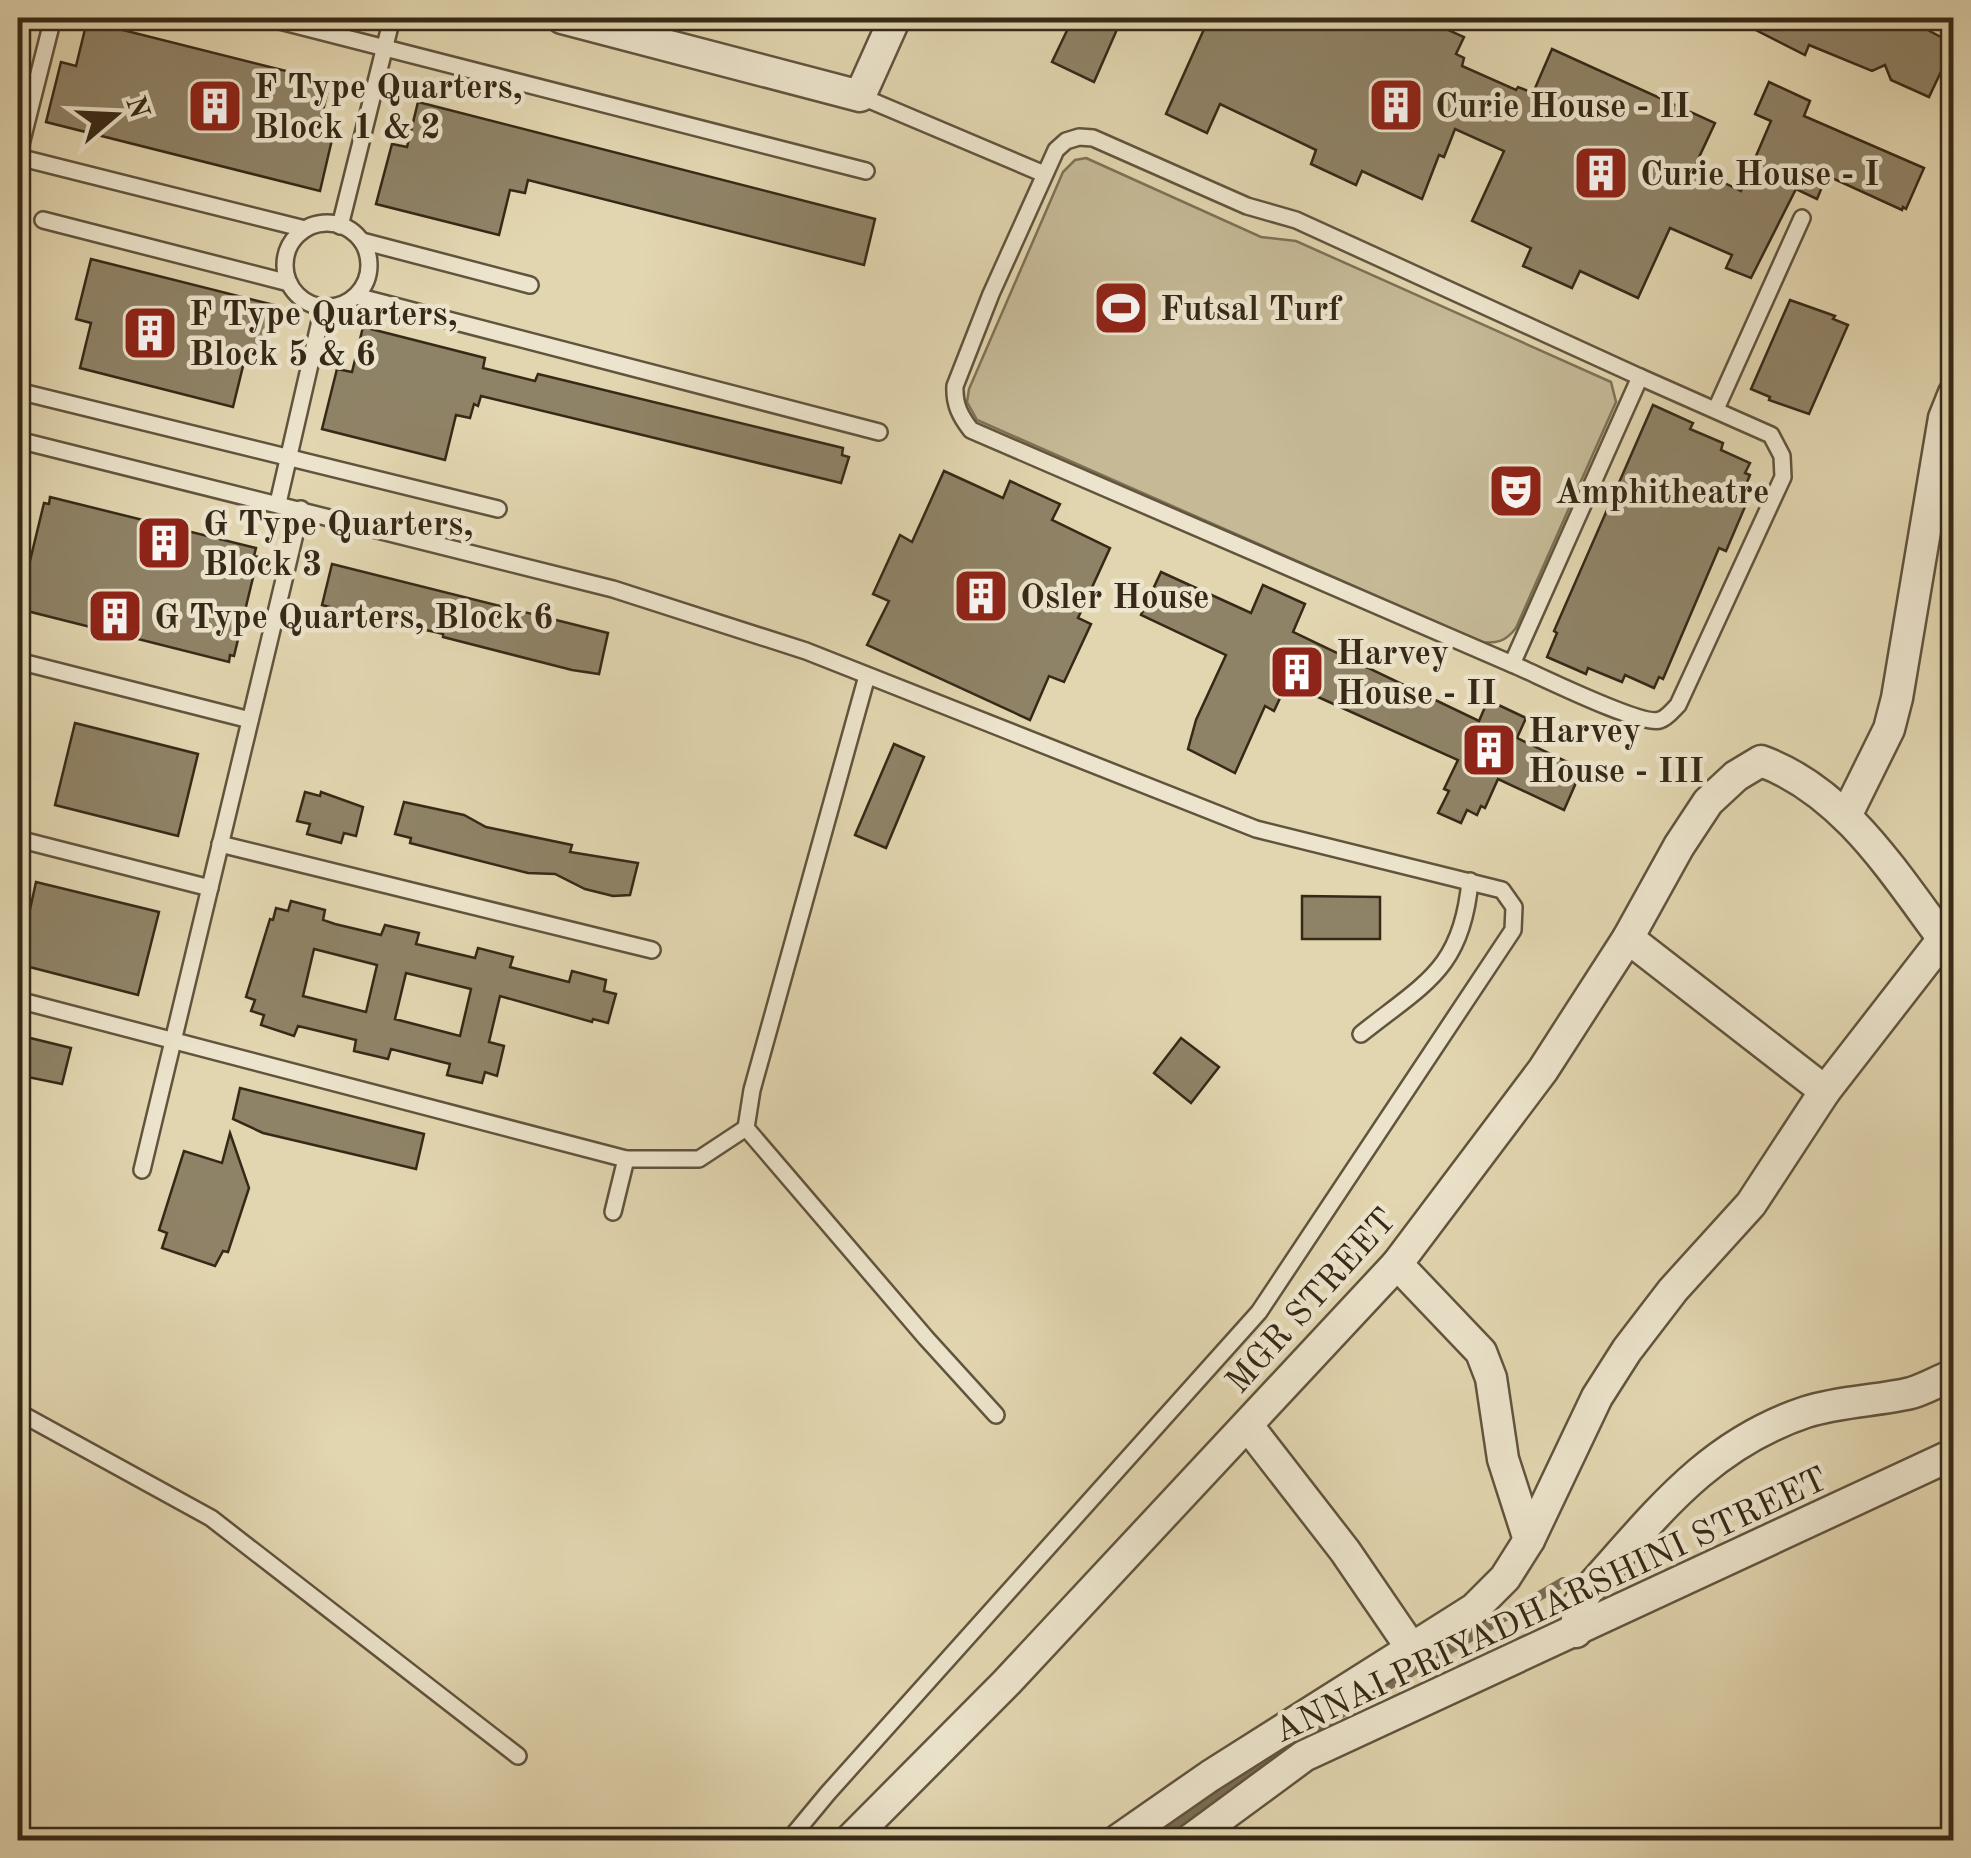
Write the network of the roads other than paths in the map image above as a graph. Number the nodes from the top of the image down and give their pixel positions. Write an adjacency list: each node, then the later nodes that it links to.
1 (53, 18): 8 (lane)
2 (268, 18): 6 (lane)
3 (392, 18): 6 (lane)
4 (562, 18): 7 (street)
5 (894, 18): 7 (street)
6 (385, 48): 9 (lane); 13 (lane)
7 (860, 96): 10 (lane)
8 (18, 156): 14 (lane)
9 (866, 171)
10 (1044, 174): 20 (lane); 32 (lane)
11 (1802, 218): 23 (lane)
12 (42, 220): 16 (lane)
13 (340, 226): 14 (lane); 15 (lane)
14 (306, 229): 16 (lane)
15 (362, 242): 17 (lane); 18 (lane)
16 (289, 284): 19 (lane)
17 (530, 285)
18 (356, 296): 19 (lane); 24 (lane)
19 (323, 308): 26 (lane)
20 (1640, 377): 23 (lane); 32 (lane)
21 (1954, 394): 30 (street)
22 (18, 395): 26 (lane)
23 (1716, 408): 32 (lane)
24 (879, 432)
25 (18, 440): 27 (lane)
26 (288, 456): 27 (lane); 29 (lane)
27 (278, 503): 28 (lane)
28 (301, 509): 33 (lane); 34 (lane)
29 (498, 509)
30 (1940, 522): 35 (street)
31 (18, 661): 34 (lane)
32 (1512, 664)
33 (867, 676): 38 (lane); 47 (lane)
34 (250, 720): 37 (lane)
35 (1846, 814): 40 (street, MGR STREET); 41 (street)
36 (18, 839): 39 (lane)
37 (220, 844): 39 (lane); 42 (lane)
38 (1470, 881): 44 (lane); 61 (lane)
39 (210, 888): 45 (lane)
40 (1628, 938): 46 (street); 51 (street, MGR STREET)
41 (1948, 946): 46 (street)
42 (652, 950)
43 (18, 1000): 45 (lane)
44 (1362, 1034)
45 (173, 1040): 48 (lane); 49 (lane)
46 (1825, 1092): 57 (street)
47 (746, 1128): 48 (lane); 54 (lane)
48 (626, 1159): 50 (lane)
49 (142, 1170)
50 (614, 1212)
51 (1397, 1264): 55 (street, MGR STREET); 57 (street)
52 (1954, 1374): 58 (street)
53 (18, 1412): 60 (lane)
54 (996, 1415)
55 (1248, 1426): 59 (street); 62 (street, MGR STREET)
56 (1954, 1454): 58 (street, ANNAI PRIYADHARSHINI STREET)
57 (1529, 1540): 59 (street)
58 (1576, 1632): 64 (street, ANNAI PRIYADHARSHINI STREET)
59 (1412, 1649): 63 (street)
60 (518, 1756)
61 (790, 1840)
62 (850, 1840)
63 (1118, 1840)
64 (1190, 1840)

